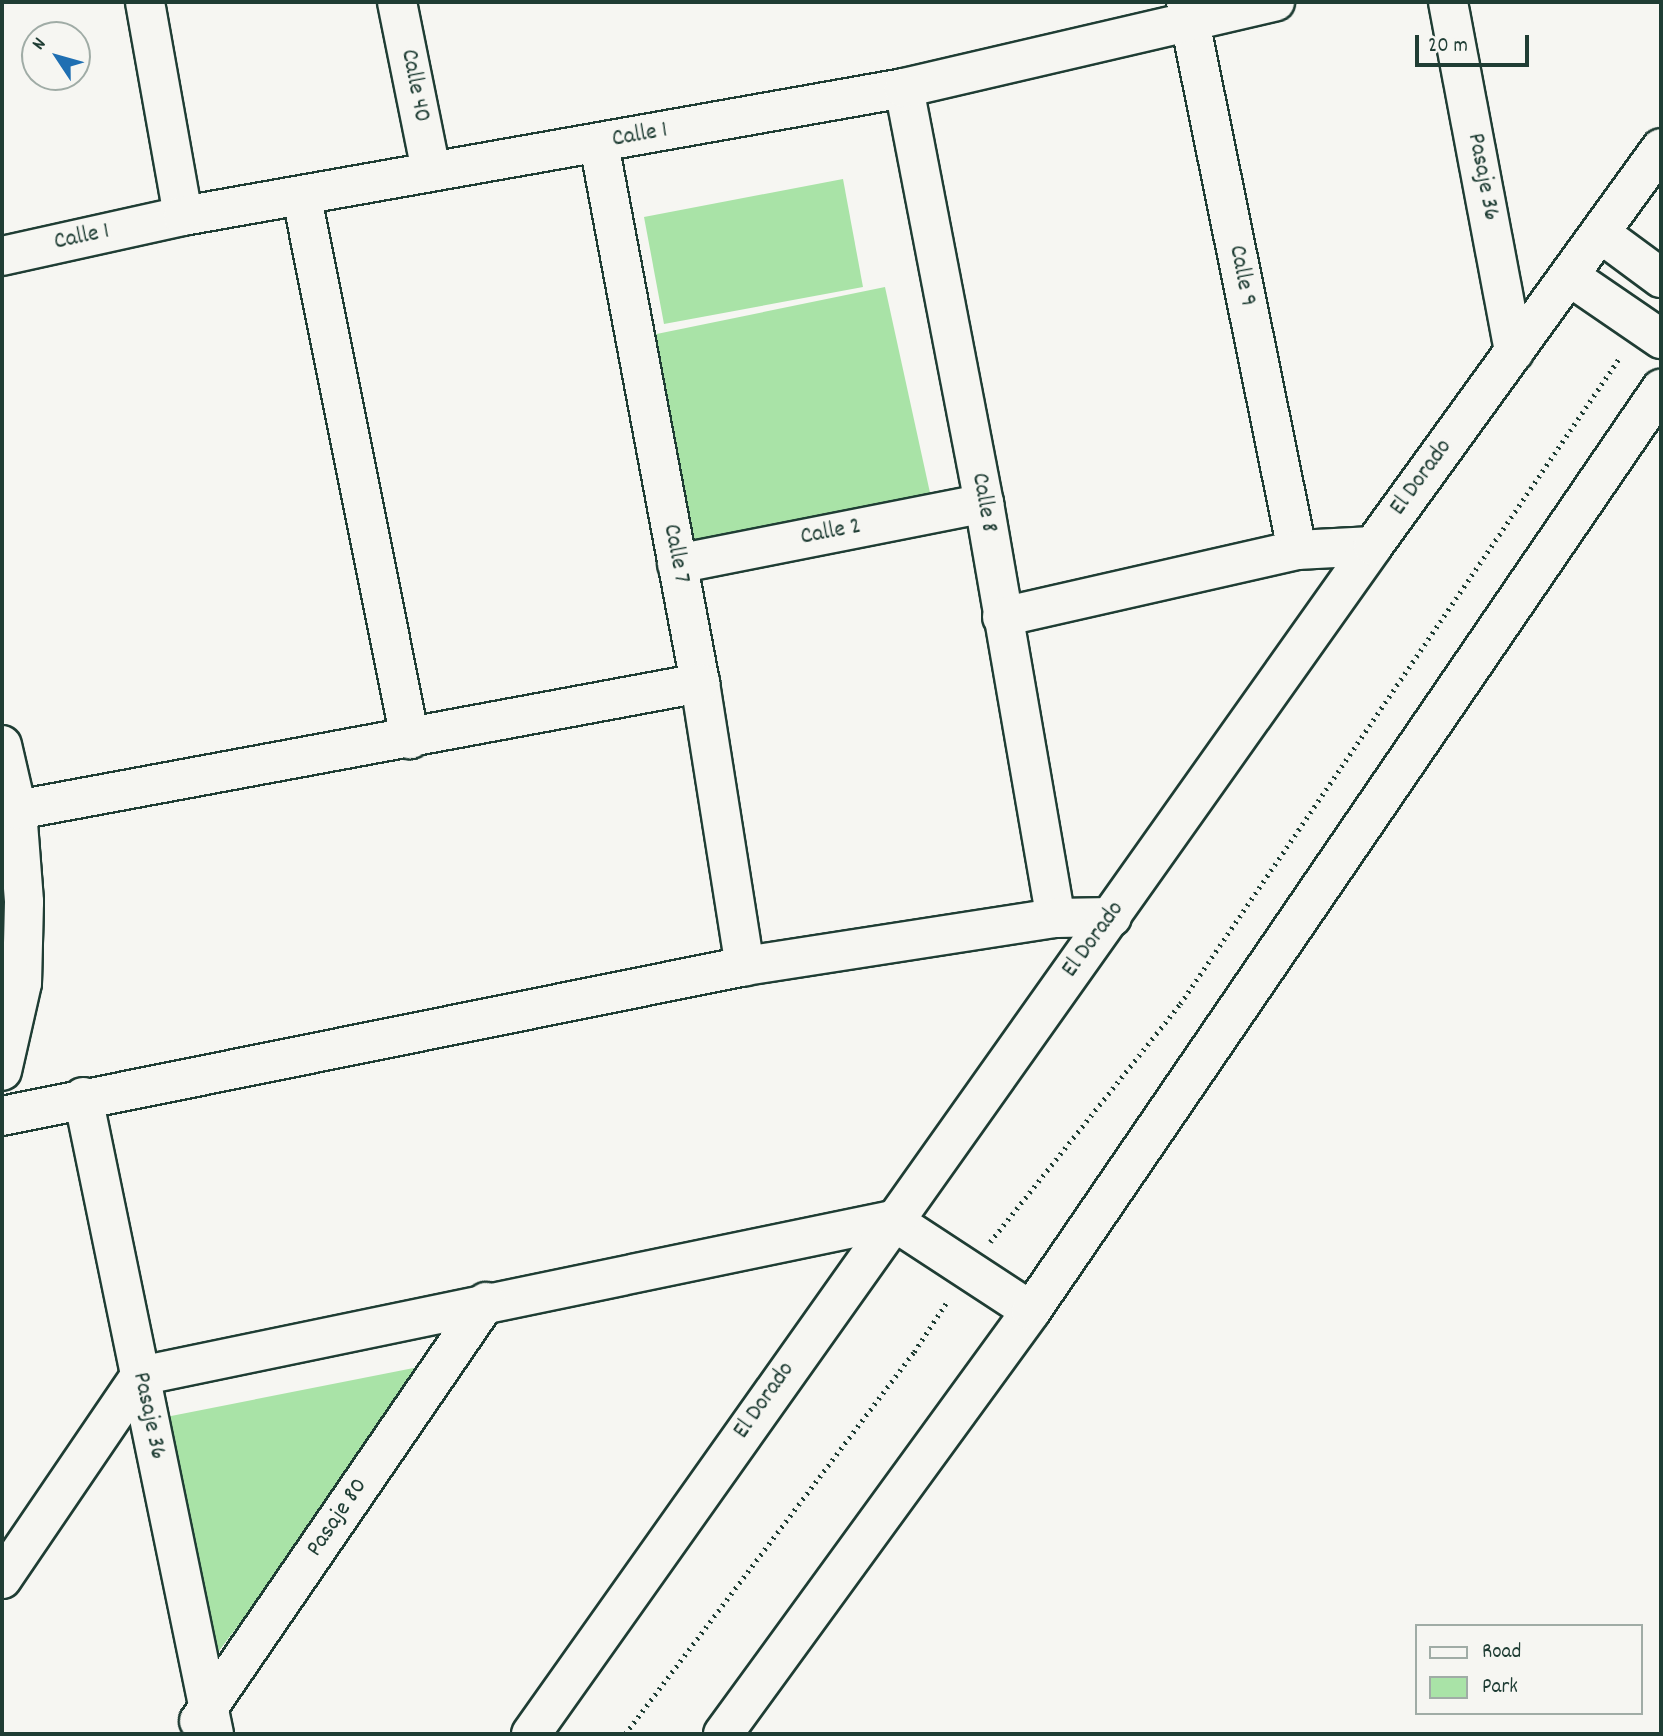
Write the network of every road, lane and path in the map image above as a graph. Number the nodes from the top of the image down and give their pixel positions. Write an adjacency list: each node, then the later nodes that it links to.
1 (145, 2): 11 (street)
2 (397, 2): 9 (street, Calle 40)
3 (1275, 2): 5 (street, Calle 1)
4 (1448, 2): 17 (street, Pasaje 36)
5 (1188, 11): 6 (street, Calle 1); 21 (street, Calle 9)
6 (905, 88): 7 (street, Calle 1); 19 (street, Calle 8)
7 (599, 144): 9 (street, Calle 1); 22 (street, Calle 7)
8 (1661, 148): 12 (street, El Dorado)
9 (431, 171): 10 (street, Calle 1)
10 (302, 198): 11 (street, Calle 1); 25 (street)
11 (183, 216): 13 (street, Calle 1)
12 (1600, 233): 14 (street, El Dorado); 15 (street)
13 (2, 256)
14 (1569, 276): 16 (street); 17 (street, El Dorado)
15 (1661, 278)
16 (1651, 333): 35 (path)
17 (1514, 352): 20 (street, El Dorado)
18 (1661, 389): 37 (street)
19 (985, 503): 22 (street, Calle 2); 23 (street, Calle 8)
20 (1373, 546): 21 (street); 28 (street, El Dorado)
21 (1297, 550): 23 (street)
22 (677, 564): 24 (street, Calle 7)
23 (1002, 617): 29 (street, Calle 8)
24 (700, 683): 25 (street); 30 (street, Calle 7)
25 (410, 739): 27 (street)
26 (2, 745): 27 (street)
27 (17, 810): 31 (street)
28 (1112, 917): 29 (street); 34 (street, El Dorado)
29 (1056, 919): 30 (street)
30 (745, 966): 32 (street)
31 (2, 1071)
32 (83, 1097): 33 (street); 38 (street, Pasaje 36)
33 (2, 1116)
34 (892, 1220): 35 (street); 36 (street); 41 (street, El Dorado)
35 (966, 1272): 37 (street); 42 (path)
36 (486, 1302): 38 (street); 40 (street, Pasaje 80)
37 (1031, 1311): 43 (street)
38 (140, 1376): 39 (street); 40 (street, Pasaje 36)
39 (2, 1579)
40 (204, 1725)
41 (531, 1734)
42 (625, 1734)
43 (723, 1734)

